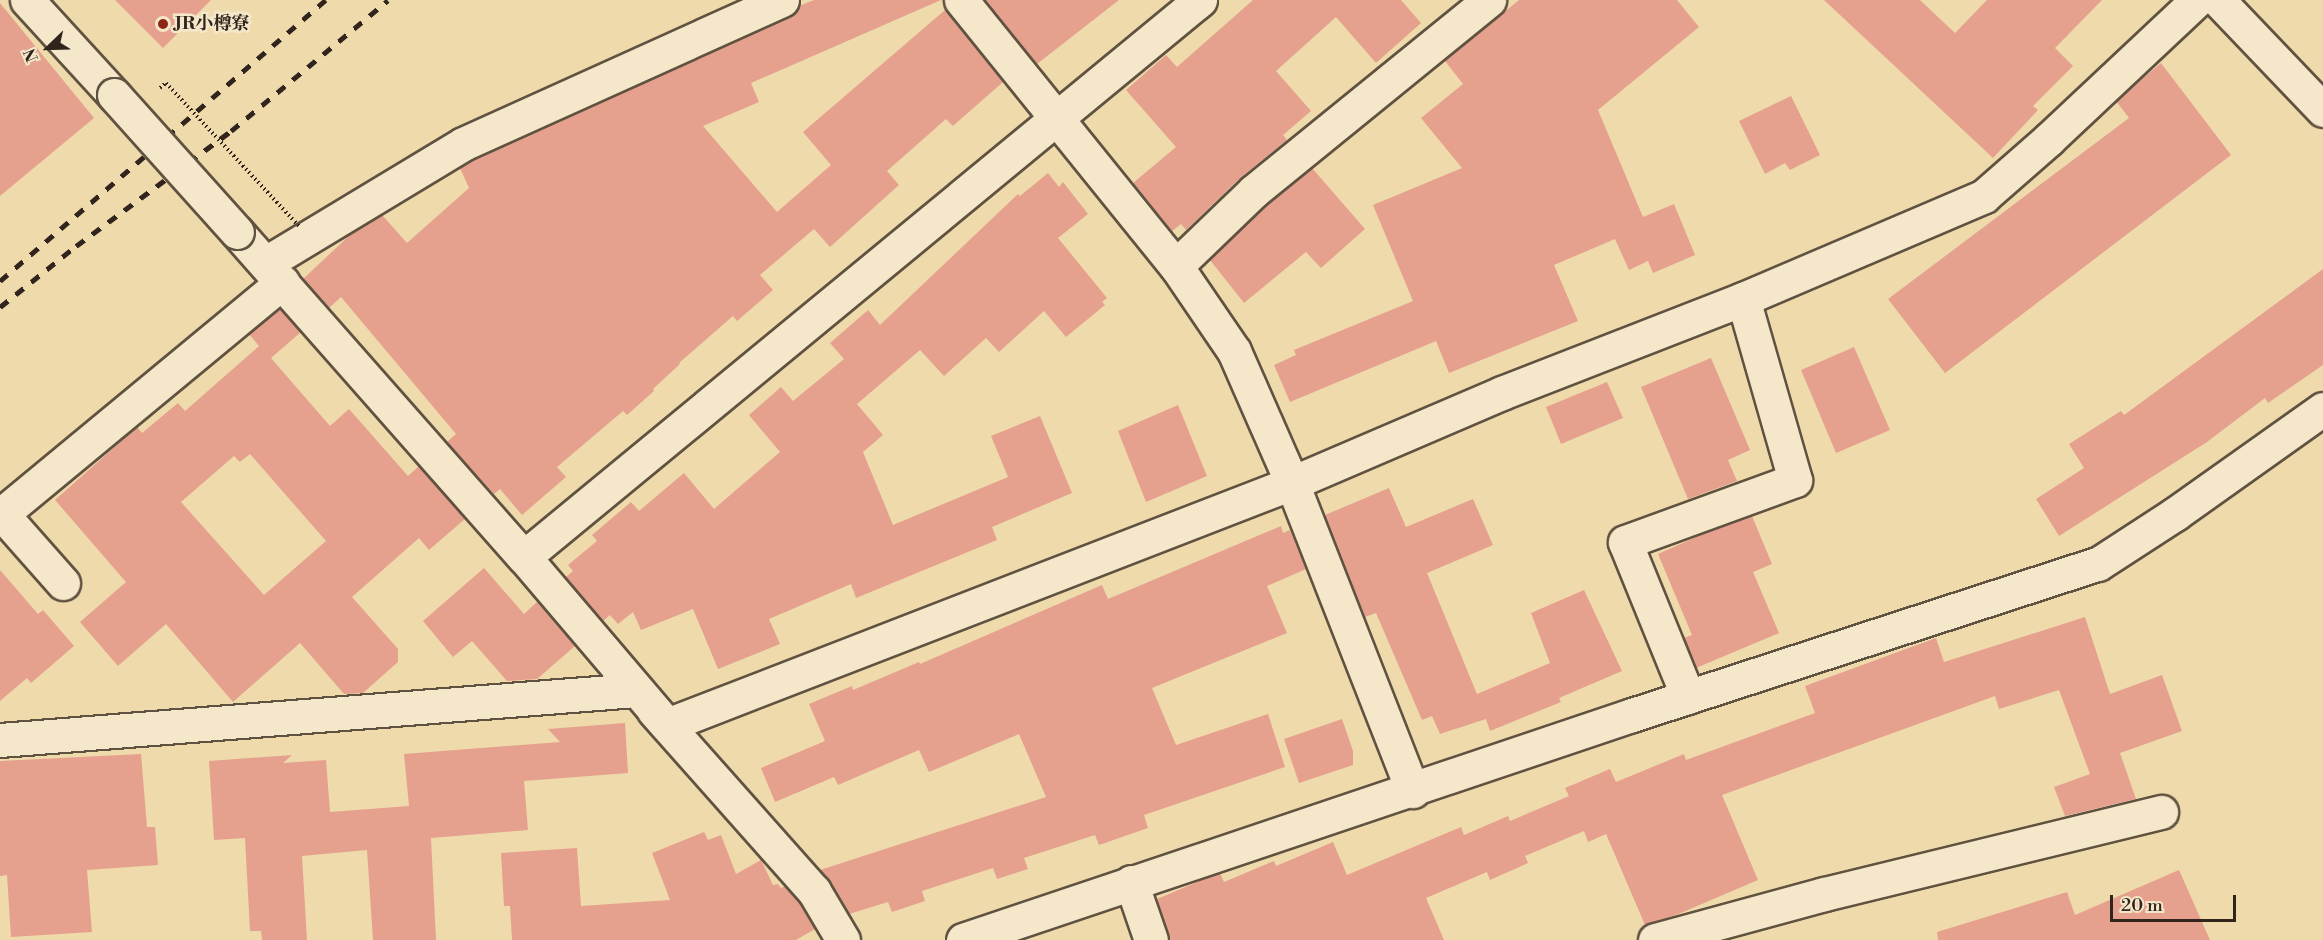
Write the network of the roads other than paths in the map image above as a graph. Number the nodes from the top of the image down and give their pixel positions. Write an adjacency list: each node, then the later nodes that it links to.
1 (27, 0): 11 (street, bridge)
2 (782, 0): 11 (street)
3 (961, 0): 9 (street)
4 (1200, 0): 9 (street)
5 (1489, 0): 10 (street)
6 (2197, 0): 12 (street)
7 (2218, 0): 8 (street)
8 (2323, 110)
9 (1059, 119): 10 (street); 15 (street)
10 (1176, 266): 14 (street)
11 (274, 272): 15 (street); 16 (street)
12 (1743, 299): 14 (street); 18 (street)
13 (2323, 409): 18 (street)
14 (1292, 483): 19 (street); 21 (street)
15 (524, 557): 17 (street)
16 (63, 583)
17 (635, 690): 19 (street); 20 (street)
18 (1688, 697): 21 (street)
19 (667, 725): 24 (street)
20 (0, 740)
21 (1413, 791): 23 (street)
22 (2161, 812): 27 (street)
23 (1131, 882): 25 (street); 26 (street)
24 (843, 940)
25 (963, 940)
26 (1151, 940)
27 (1655, 940)

